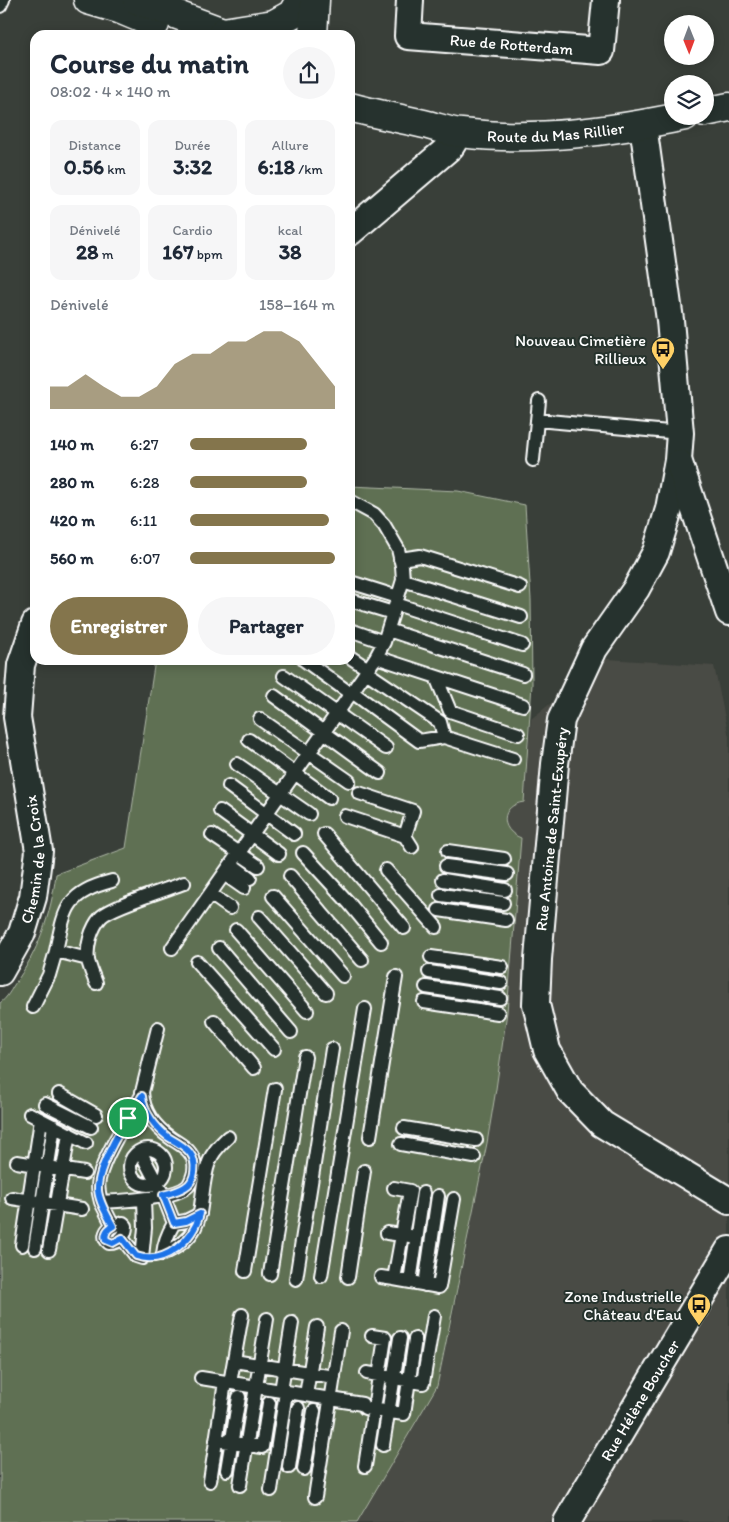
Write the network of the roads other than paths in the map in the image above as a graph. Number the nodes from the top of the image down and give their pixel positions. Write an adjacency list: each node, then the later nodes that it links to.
1 (3, 0): 8 (lane)
2 (88, 0): 9 (main road)
3 (137, 0): 10 (main road)
4 (300, 0): 11 (main road)
5 (315, 0): 12 (main road)
6 (410, 0): 7 (street, Rue de Rotterdam)
7 (606, 0)
8 (0, 6)
9 (170, 30)
10 (219, 30)
11 (243, 30)
12 (313, 30)
13 (355, 88): 18 (main road, Route du Mas Rillier)
14 (729, 107): 16 (main road)
15 (355, 108): 18 (main road, Route du Mas Rillier)
16 (714, 110)
17 (664, 120): 19 (main road, Route du Mas Rillier)
18 (425, 124): 20 (main road, Route du Mas Rillier)
19 (643, 125): 20 (main road, Route du Mas Rillier); 24 (street, Rue Antoine de Saint-Exupéry)
20 (459, 133): 21 (street)
21 (355, 228)
22 (539, 401): 23 (lane)
23 (537, 420): 24 (lane); 25 (lane)
24 (680, 434): 26 (street, Rue Antoine de Saint-Exupéry)
25 (532, 460)
26 (678, 460): 34 (street); 163 (street, Rue Antoine de Saint-Exupéry)
27 (355, 504): 28 (lane)
28 (400, 559): 29 (lane); 31 (lane)
29 (402, 580): 33 (lane); 35 (lane)
30 (355, 585): 33 (lane)
31 (520, 587)
32 (355, 601): 33 (lane)
33 (395, 605): 37 (lane); 39 (lane)
34 (729, 612)
35 (520, 617)
36 (355, 631): 37 (lane)
37 (386, 636): 40 (lane); 44 (lane)
38 (30, 639): 113 (street, Chemin de la Croix)
39 (522, 645)
40 (376, 658): 43 (lane); 46 (lane)
41 (355, 661): 43 (lane)
42 (311, 665): 47 (lane)
43 (367, 671): 47 (lane); 54 (lane)
44 (523, 674)
45 (284, 676): 50 (lane)
46 (436, 677): 49 (lane); 53 (lane)
47 (352, 693): 50 (lane); 54 (lane)
48 (274, 696): 52 (lane)
49 (523, 705)
50 (337, 713): 52 (lane); 56 (lane)
51 (260, 719): 57 (lane)
52 (324, 732): 57 (lane); 61 (lane)
53 (518, 734)
54 (444, 737): 58 (lane)
55 (248, 740): 60 (lane)
56 (386, 748)
57 (309, 753): 60 (lane); 62 (lane)
58 (513, 759)
59 (237, 764): 65 (lane)
60 (295, 773): 65 (lane); 66 (lane)
61 (380, 773)
62 (349, 781)
63 (229, 786): 68 (lane)
64 (359, 793): 75 (lane)
65 (280, 794): 68 (lane); 69 (lane)
66 (329, 798)
67 (220, 811): 71 (lane)
68 (266, 814): 71 (lane); 72 (lane)
69 (310, 814)
70 (345, 816): 75 (lane)
71 (252, 834): 78 (lane); 80 (lane)
72 (294, 834)
73 (324, 834): 102 (lane)
74 (212, 835): 78 (lane)
75 (405, 836): 76 (lane)
76 (412, 847)
77 (448, 851): 81 (lane)
78 (239, 853): 82 (lane); 84 (lane)
79 (303, 853): 104 (lane)
80 (279, 854)
81 (504, 859)
82 (258, 866)
83 (446, 866): 86 (lane)
84 (228, 869): 91 (lane); 93 (lane)
85 (386, 870): 101 (lane)
86 (507, 874)
87 (290, 876): 110 (lane)
88 (443, 880): 92 (lane)
89 (112, 881): 107 (lane)
90 (184, 883): 109 (lane)
91 (247, 883)
92 (505, 890)
93 (210, 894): 97 (lane); 105 (lane)
94 (441, 895): 96 (lane)
95 (273, 896): 115 (lane)
96 (503, 903)
97 (230, 908)
98 (439, 910): 100 (lane)
99 (259, 917): 120 (lane)
100 (506, 920)
101 (436, 927)
102 (404, 928)
103 (236, 930): 125 (lane)
104 (381, 942)
105 (172, 948)
106 (219, 948): 129 (lane)
107 (56, 951): 109 (lane); 123 (lane)
108 (431, 957): 112 (lane)
109 (88, 960): 117 (lane)
110 (362, 960)
111 (197, 962): 130 (lane)
112 (502, 967)
113 (0, 972)
114 (429, 972): 118 (lane)
115 (343, 976)
116 (396, 977): 142 (lane)
117 (96, 983)
118 (502, 983)
119 (426, 987): 121 (lane)
120 (326, 993)
121 (500, 998)
122 (424, 1002): 126 (lane)
123 (33, 1007)
124 (365, 1009): 183 (lane)
125 (307, 1011)
126 (498, 1013)
127 (214, 1021): 133 (lane)
128 (158, 1028): 136 (lane)
129 (291, 1032)
130 (274, 1049)
131 (332, 1049): 186 (lane)
132 (305, 1057): 182 (lane)
133 (254, 1068)
134 (275, 1089): 181 (lane)
135 (59, 1094): 137 (lane)
136 (142, 1096): 157 (lane); 165 (lane)
137 (44, 1104)
138 (54, 1126): 140 (lane); 149 (lane); 150 (lane)
139 (404, 1128): 143 (lane)
140 (69, 1134): 144 (lane); 151 (lane)
141 (228, 1137): 168 (lane)
142 (370, 1137)
143 (476, 1140)
144 (86, 1143)
145 (401, 1144): 147 (lane)
146 (140, 1151): 154 (lane); 154 (lane); 154 (lane)
147 (474, 1157)
148 (17, 1162): 149 (lane)
149 (34, 1165): 150 (lane); 161 (lane)
150 (48, 1167): 151 (lane); 164 (lane)
151 (63, 1170): 153 (lane); 166 (lane)
152 (364, 1171): 184 (lane)
153 (84, 1173)
154 (155, 1183): 157 (lane)
155 (394, 1188): 171 (lane)
156 (423, 1193): 172 (lane)
157 (163, 1195): 162 (lane); 169 (lane)
158 (438, 1196): 173 (lane)
159 (12, 1198): 161 (lane)
160 (454, 1199): 174 (lane)
161 (28, 1200): 164 (lane); 175 (lane)
162 (144, 1200): 165 (lane); 180 (lane)
163 (729, 1201)
164 (42, 1202): 166 (lane); 176 (lane)
165 (101, 1202): 180 (lane)
166 (57, 1205): 167 (lane); 177 (lane)
167 (82, 1209)
168 (200, 1214): 169 (lane); 179 (lane)
169 (174, 1223): 179 (lane)
170 (387, 1233): 171 (lane)
171 (402, 1235): 172 (lane); 187 (lane)
172 (416, 1237): 173 (lane); 188 (lane)
173 (432, 1240): 174 (lane); 189 (lane)
174 (447, 1243): 189 (lane)
175 (22, 1245)
176 (35, 1248)
177 (49, 1250)
178 (729, 1250): 233 (street, Rue Hélène Boucher)
179 (163, 1254): 180 (lane)
180 (142, 1258)
181 (245, 1271)
182 (270, 1274)
183 (321, 1276)
184 (348, 1277)
185 (381, 1277): 187 (lane)
186 (296, 1279)
187 (394, 1279): 188 (lane)
188 (410, 1282): 189 (lane)
189 (425, 1285)
190 (242, 1315): 199 (lane)
191 (434, 1316): 207 (lane)
192 (267, 1319): 200 (lane)
193 (292, 1323): 201 (lane)
194 (317, 1327): 202 (lane)
195 (342, 1331): 204 (lane)
196 (372, 1336): 203 (lane)
197 (400, 1338): 206 (lane)
198 (415, 1339): 207 (lane)
199 (234, 1361): 200 (lane); 208 (lane)
200 (259, 1365): 201 (lane); 209 (lane)
201 (285, 1369): 202 (lane); 210 (lane)
202 (310, 1373): 204 (lane); 211 (lane)
203 (373, 1374): 206 (lane); 215 (lane)
204 (334, 1377): 213 (lane)
205 (201, 1378): 208 (lane)
206 (394, 1378): 207 (lane); 218 (lane)
207 (409, 1380): 218 (lane)
208 (228, 1383): 209 (lane); 219 (lane)
209 (255, 1387): 210 (lane); 221 (lane)
210 (284, 1392): 211 (lane); 223 (lane)
211 (306, 1395): 213 (lane)
212 (239, 1397): 220 (lane)
213 (331, 1399): 215 (lane); 228 (lane)
214 (269, 1403): 221 (lane)
215 (366, 1407): 218 (lane); 224 (lane)
216 (298, 1408): 225 (lane)
217 (314, 1411): 226 (lane)
218 (388, 1411): 222 (lane)
219 (216, 1440): 220 (lane); 229 (lane)
220 (232, 1442): 221 (lane); 227 (lane)
221 (247, 1444): 230 (lane)
222 (383, 1445)
223 (275, 1464): 225 (lane); 231 (lane)
224 (365, 1466)
225 (289, 1467): 226 (lane)
226 (304, 1469): 228 (lane)
227 (227, 1470)
228 (319, 1472): 232 (lane)
229 (210, 1481)
230 (240, 1485)
231 (271, 1490)
232 (315, 1497)
233 (567, 1522)

